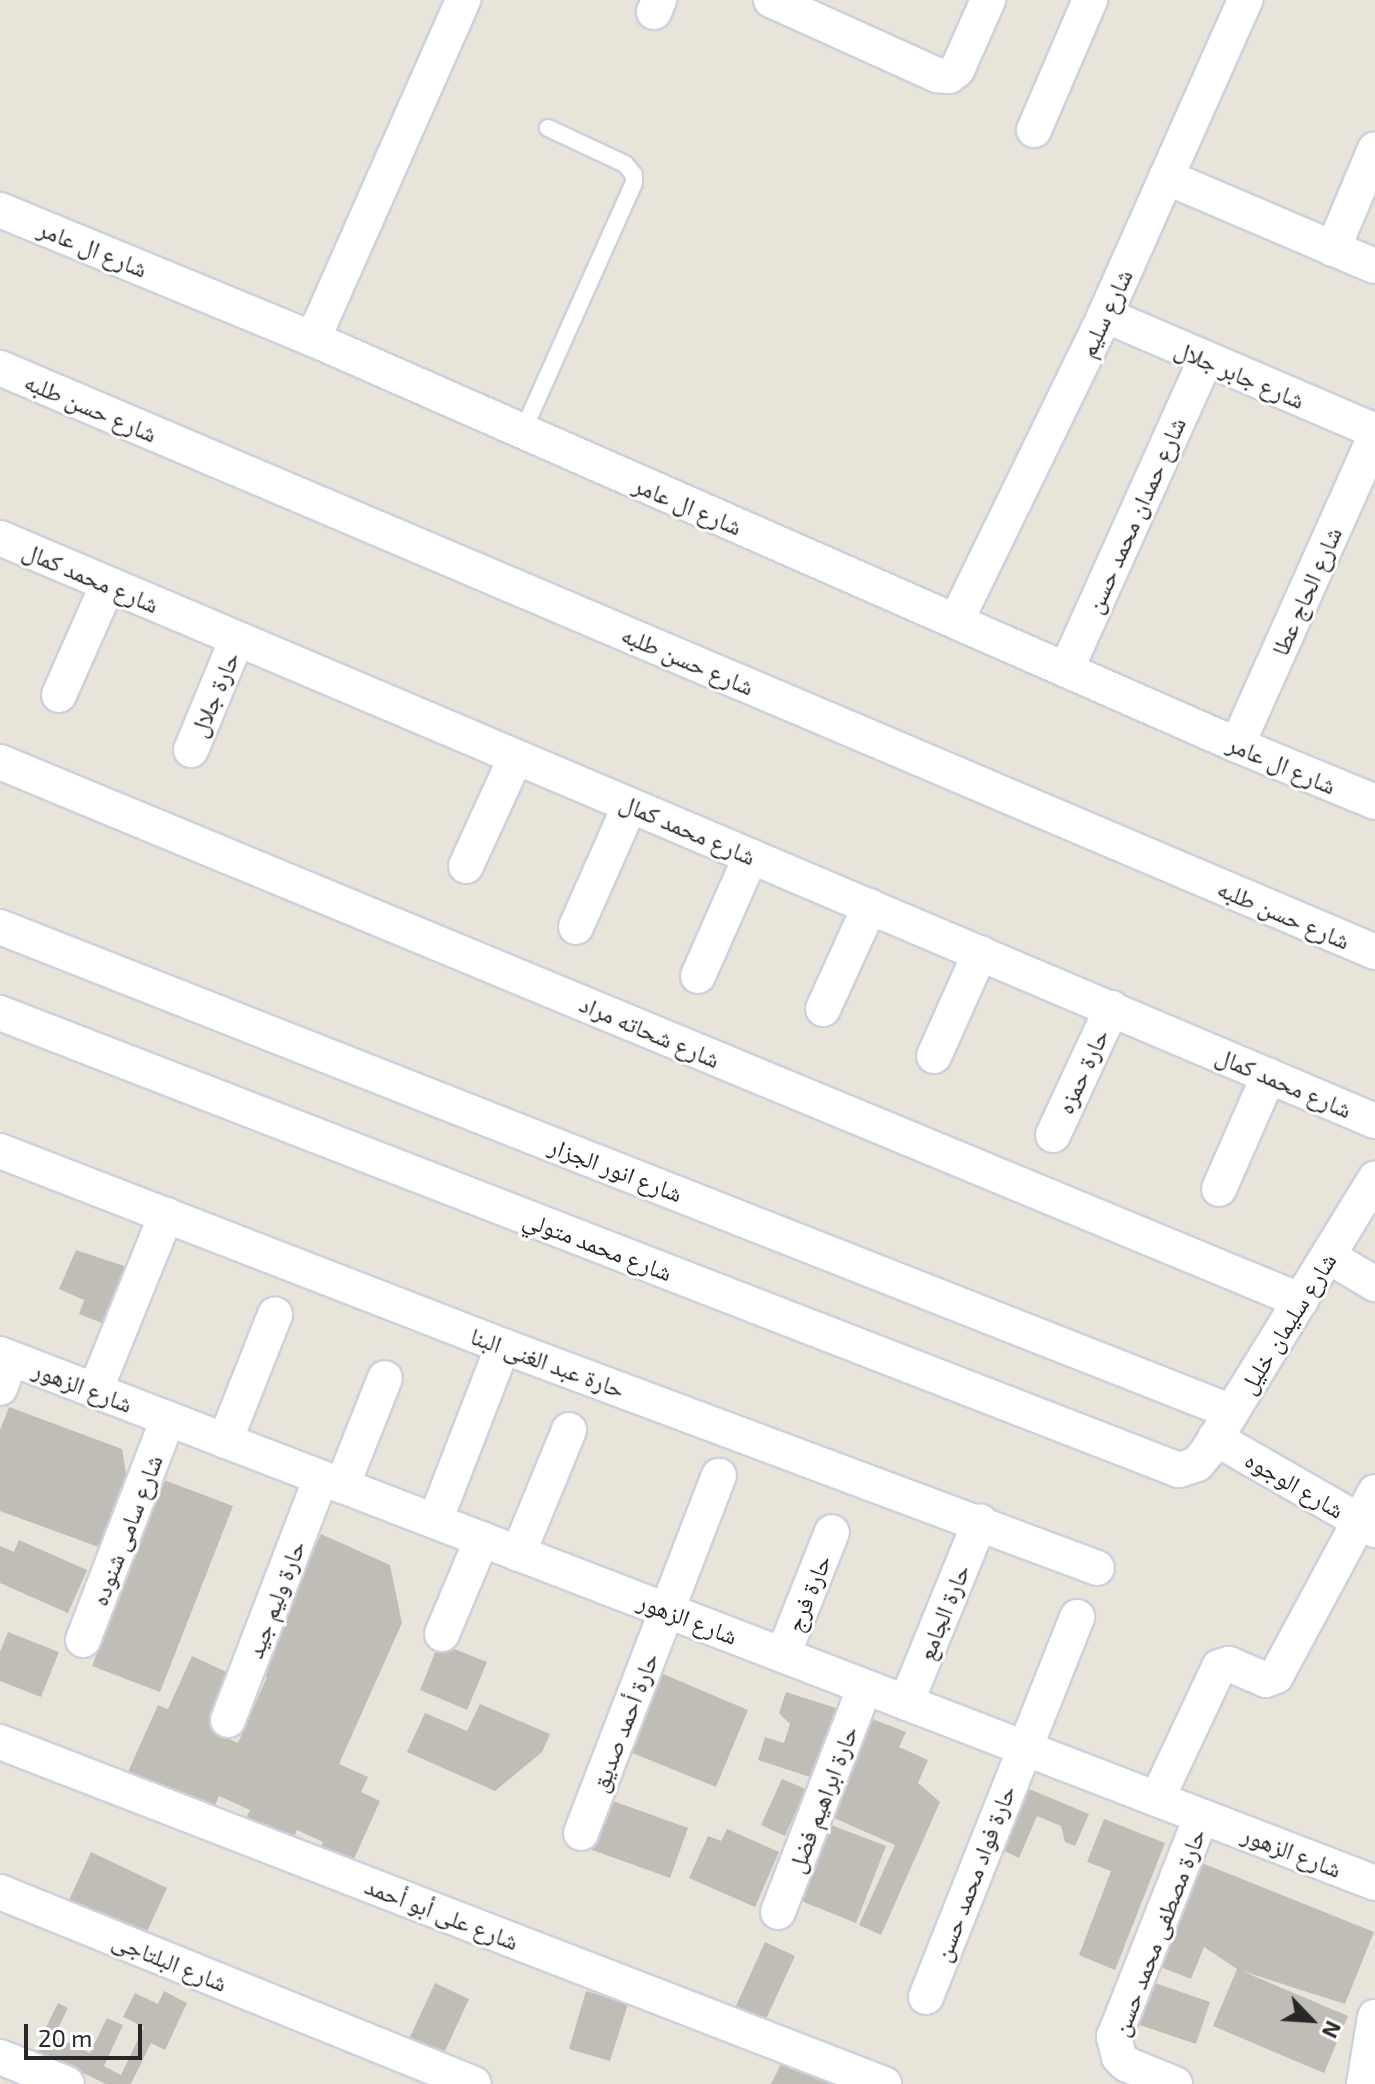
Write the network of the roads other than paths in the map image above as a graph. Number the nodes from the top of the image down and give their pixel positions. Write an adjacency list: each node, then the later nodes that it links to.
1 (463, 0): 15 (street)
2 (771, 0): 6 (street)
3 (988, 0): 6 (street)
4 (1090, 0): 8 (street)
5 (1245, 0): 10 (street, شارع سليم)
6 (813, 8)
7 (548, 128): 18 (lane)
8 (1034, 130)
9 (1375, 149): 12 (street)
10 (1166, 177): 12 (street); 14 (street, شارع سليم)
11 (0, 210): 15 (street, شارع ال عامر)
12 (1333, 249): 13 (street)
13 (1375, 266)
14 (1105, 315): 16 (street, شارع جابر جلال); 22 (street, شارع سليم)
15 (313, 339): 18 (street, شارع ال عامر)
16 (1205, 360): 19 (street, شارع جابر جلال); 24 (street, شارع حمدان محمد حسن)
17 (0, 368): 37 (street, شارع حسن طلبه)
18 (522, 433): 22 (street, شارع ال عامر)
19 (1375, 434): 26 (street, شارع الحاج عطا)
20 (0, 538): 21 (street, شارع محمد كمال)
21 (108, 584): 23 (street, شارع محمد كمال); 25 (street)
22 (956, 621): 24 (street, شارع ال عامر)
23 (237, 639): 27 (street, حارة جلال); 28 (street, شارع محمد كمال)
24 (1066, 670): 26 (street, شارع ال عامر)
25 (59, 695)
26 (1237, 745): 30 (street, شارع ال عامر)
27 (191, 750)
28 (516, 757): 31 (street, شارع محمد كمال); 33 (street)
29 (0, 762): 53 (street, شارع شحاته مراد)
30 (1375, 802)
31 (630, 805): 32 (street, شارع محمد كمال); 36 (street)
32 (751, 856): 34 (street, شارع محمد كمال); 39 (street)
33 (466, 866)
34 (870, 906): 38 (street, شارع محمد كمال); 41 (street)
35 (0, 927): 61 (street, شارع انور الجزار)
36 (576, 927)
37 (1375, 952)
38 (980, 953): 40 (street, شارع محمد كمال); 43 (street)
39 (698, 976)
40 (1112, 1008): 44 (street, شارع محمد كمال); 46 (street, حارة حمزه)
41 (823, 1009)
42 (0, 1013): 61 (street, شارع محمد متولي)
43 (934, 1056)
44 (1269, 1075): 45 (street, شارع محمد كمال); 49 (street)
45 (1375, 1121)
46 (1053, 1135)
47 (0, 1151): 50 (street, حارة عبد الغنى البنا)
48 (1375, 1179): 51 (street, شارع سليمان خليل)
49 (1219, 1189)
50 (166, 1215): 55 (street, حارة عبد الغنى البنا); 58 (street)
51 (1328, 1256): 52 (street); 53 (street, شارع سليمان خليل)
52 (1375, 1284)
53 (1301, 1301): 61 (street, شارع سليمان خليل)
54 (275, 1315): 62 (street)
55 (503, 1346): 66 (street); 67 (street, حارة عبد الغنى البنا)
56 (4, 1367): 58 (street, شارع الزهور)
57 (385, 1378): 64 (street, حارة وليم جيد)
58 (95, 1391): 59 (street, شارع الزهور)
59 (168, 1419): 62 (street, شارع الزهور); 75 (street, شارع سامى شنوده)
60 (569, 1430): 70 (street)
61 (1215, 1438): 65 (street, شارع الوجوه)
62 (225, 1441): 64 (street, شارع الزهور)
63 (719, 1476): 72 (street, حارة أحمد صديق)
64 (332, 1482): 66 (street, شارع الزهور); 79 (street, حارة وليم جيد)
65 (1369, 1514): 82 (street)
66 (435, 1521): 69 (street, شارع الزهور)
67 (980, 1522): 71 (street, حارة عبد الغنى البنا); 78 (street, حارة الجامع)
68 (832, 1532): 76 (street, حارة فرج)
69 (482, 1539): 70 (street, شارع الزهور); 74 (street)
70 (518, 1554): 72 (street, شارع الزهور)
71 (1097, 1568)
72 (666, 1611): 76 (street, شارع الزهور); 84 (street, حارة أحمد صديق)
73 (1077, 1617): 81 (street, حارة فواد محمد حسن)
74 (442, 1634)
75 (83, 1640)
76 (783, 1655): 77 (street, شارع الزهور)
77 (865, 1687): 78 (street, شارع الزهور); 87 (street, حارة ابراهيم فضل)
78 (906, 1703): 81 (street, شارع الزهور)
79 (228, 1720)
80 (0, 1742): 93 (street, شارع على أبو أحمد)
81 (1023, 1748): 82 (street, شارع الزهور); 88 (street, حارة فواد محمد حسن)
82 (1157, 1799): 83 (street, شارع الزهور)
83 (1201, 1817): 85 (street, شارع الزهور); 94 (street, حارة مصطفى محمد حسن)
84 (581, 1833)
85 (1375, 1883)
86 (0, 1892): 92 (street, شارع البلتاجى)
87 (778, 1912)
88 (926, 1997)
89 (1375, 2017): 95 (street)
90 (0, 2057): 91 (street)
91 (67, 2084)
92 (474, 2084)
93 (884, 2084)
94 (1175, 2084)
95 (1364, 2084)

